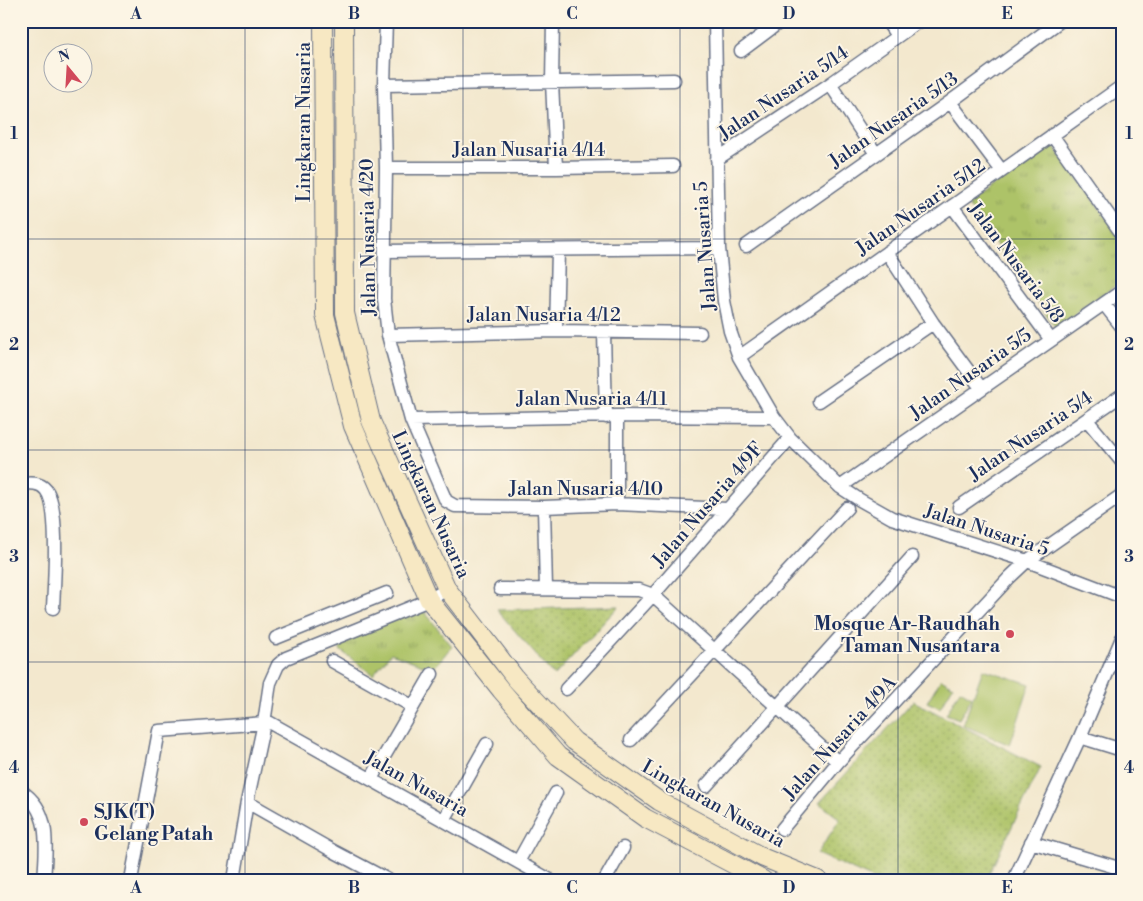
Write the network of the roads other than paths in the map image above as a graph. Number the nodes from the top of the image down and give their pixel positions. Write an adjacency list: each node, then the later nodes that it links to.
1 (324, 21): 68 (main road, Lingkaran Nusaria)
2 (344, 21): 64 (main road, Lingkaran Nusaria)
3 (386, 21): 15 (street, Jalan Nusaria 4/20)
4 (553, 21): 13 (street)
5 (715, 21): 20 (street, Jalan Nusaria 5)
6 (781, 21): 11 (street)
7 (887, 21): 10 (street)
8 (919, 21): 10 (street, Jalan Nusaria 5/14)
9 (1060, 21): 17 (street, Jalan Nusaria 5/13)
10 (897, 36): 14 (street, Jalan Nusaria 5/14)
11 (741, 51)
12 (674, 80): 13 (street)
13 (552, 82): 15 (street); 23 (street)
14 (830, 84): 19 (street); 20 (street, Jalan Nusaria 5/14)
15 (384, 85): 22 (street, Jalan Nusaria 4/20)
16 (1122, 86): 18 (street, Jalan Nusaria 5/12)
17 (950, 102): 19 (street, Jalan Nusaria 5/13); 24 (street)
18 (1052, 135): 24 (street, Jalan Nusaria 5/12); 26 (street)
19 (876, 154): 27 (street, Jalan Nusaria 5/13)
20 (717, 159): 28 (street, Jalan Nusaria 5)
21 (673, 166): 23 (street, Jalan Nusaria 4/14)
22 (386, 168): 23 (street, Jalan Nusaria 4/14); 30 (street, Jalan Nusaria 4/20)
23 (556, 168)
24 (1002, 171): 25 (street, Jalan Nusaria 5/12)
25 (952, 206): 31 (street, Jalan Nusaria 5/12); 40 (street, Jalan Nusaria 5/8)
26 (1122, 234)
27 (746, 246)
28 (719, 248): 29 (street); 41 (street, Jalan Nusaria 5)
29 (558, 250): 30 (street); 36 (street)
30 (385, 251): 39 (street, Jalan Nusaria 4/20)
31 (887, 252): 34 (street); 41 (street, Jalan Nusaria 5/12)
32 (1122, 291): 33 (street, Jalan Nusaria 5/5)
33 (1104, 304): 35 (street); 40 (street, Jalan Nusaria 5/5)
34 (933, 323): 42 (street); 44 (street)
35 (1122, 326)
36 (556, 331): 37 (street, Jalan Nusaria 4/12); 39 (street, Jalan Nusaria 4/12)
37 (604, 332): 38 (street, Jalan Nusaria 4/12); 45 (street)
38 (700, 333)
39 (388, 335): 47 (street, Jalan Nusaria 4/20)
40 (1052, 340): 42 (street, Jalan Nusaria 5/5)
41 (739, 357): 46 (street, Jalan Nusaria 5)
42 (981, 388): 52 (street, Jalan Nusaria 5/5)
43 (1122, 395): 48 (street, Jalan Nusaria 5/4)
44 (819, 401)
45 (612, 416): 46 (street, Jalan Nusaria 4/11); 47 (street, Jalan Nusaria 4/11); 55 (street)
46 (774, 417): 49 (street, Jalan Nusaria 5)
47 (411, 420): 54 (street, Jalan Nusaria 4/20)
48 (1087, 420): 50 (street); 57 (street, Jalan Nusaria 5/4)
49 (790, 438): 52 (street, Jalan Nusaria 5); 59 (street, Jalan Nusaria 4/9F)
50 (1122, 462)
51 (21, 484): 69 (street)
52 (840, 487): 61 (street, Jalan Nusaria 5)
53 (1122, 495): 61 (street, Jalan Nusaria 4/9A)
54 (446, 501): 56 (street, Jalan Nusaria 4/10)
55 (617, 504): 56 (street, Jalan Nusaria 4/10); 59 (street, Jalan Nusaria 4/10)
56 (544, 507): 63 (street)
57 (959, 507)
58 (846, 508): 72 (street)
59 (727, 509): 66 (street, Jalan Nusaria 4/9F)
60 (912, 557): 77 (street)
61 (1027, 561): 67 (street, Jalan Nusaria 5); 83 (street, Jalan Nusaria 4/9A)
62 (500, 589): 63 (street)
63 (546, 589): 66 (street)
64 (447, 590): 68 (street); 102 (main road, Lingkaran Nusaria)
65 (387, 593): 70 (street)
66 (653, 595): 72 (street); 75 (street, Jalan Nusaria 4/9F)
67 (1122, 597)
68 (429, 600): 78 (street); 101 (main road, Lingkaran Nusaria)
69 (53, 608)
70 (276, 638)
71 (1122, 638): 79 (street)
72 (715, 651): 77 (street); 80 (street)
73 (332, 661): 76 (street)
74 (432, 674): 76 (street)
75 (566, 689)
76 (412, 706): 84 (street)
77 (777, 707): 83 (street); 85 (street)
78 (264, 722): 84 (street, Jalan Nusaria); 88 (street); 96 (street)
79 (1080, 737): 82 (street); 91 (street)
80 (631, 740)
81 (487, 744): 89 (street)
82 (1122, 750)
83 (838, 762): 90 (street, Jalan Nusaria 4/9A)
84 (371, 779): 89 (street, Jalan Nusaria)
85 (706, 786)
86 (21, 791): 95 (street)
87 (556, 793): 93 (street)
88 (247, 802): 97 (street); 98 (street)
89 (444, 820): 93 (street, Jalan Nusaria)
90 (782, 829)
91 (1032, 842): 94 (street); 103 (street)
92 (623, 848): 100 (street)
93 (518, 862): 99 (street, Jalan Nusaria)
94 (1122, 869)
95 (44, 880)
96 (131, 880)
97 (234, 880)
98 (388, 880)
99 (550, 880)
100 (605, 880)
101 (763, 880)
102 (818, 880)
103 (1014, 880)

